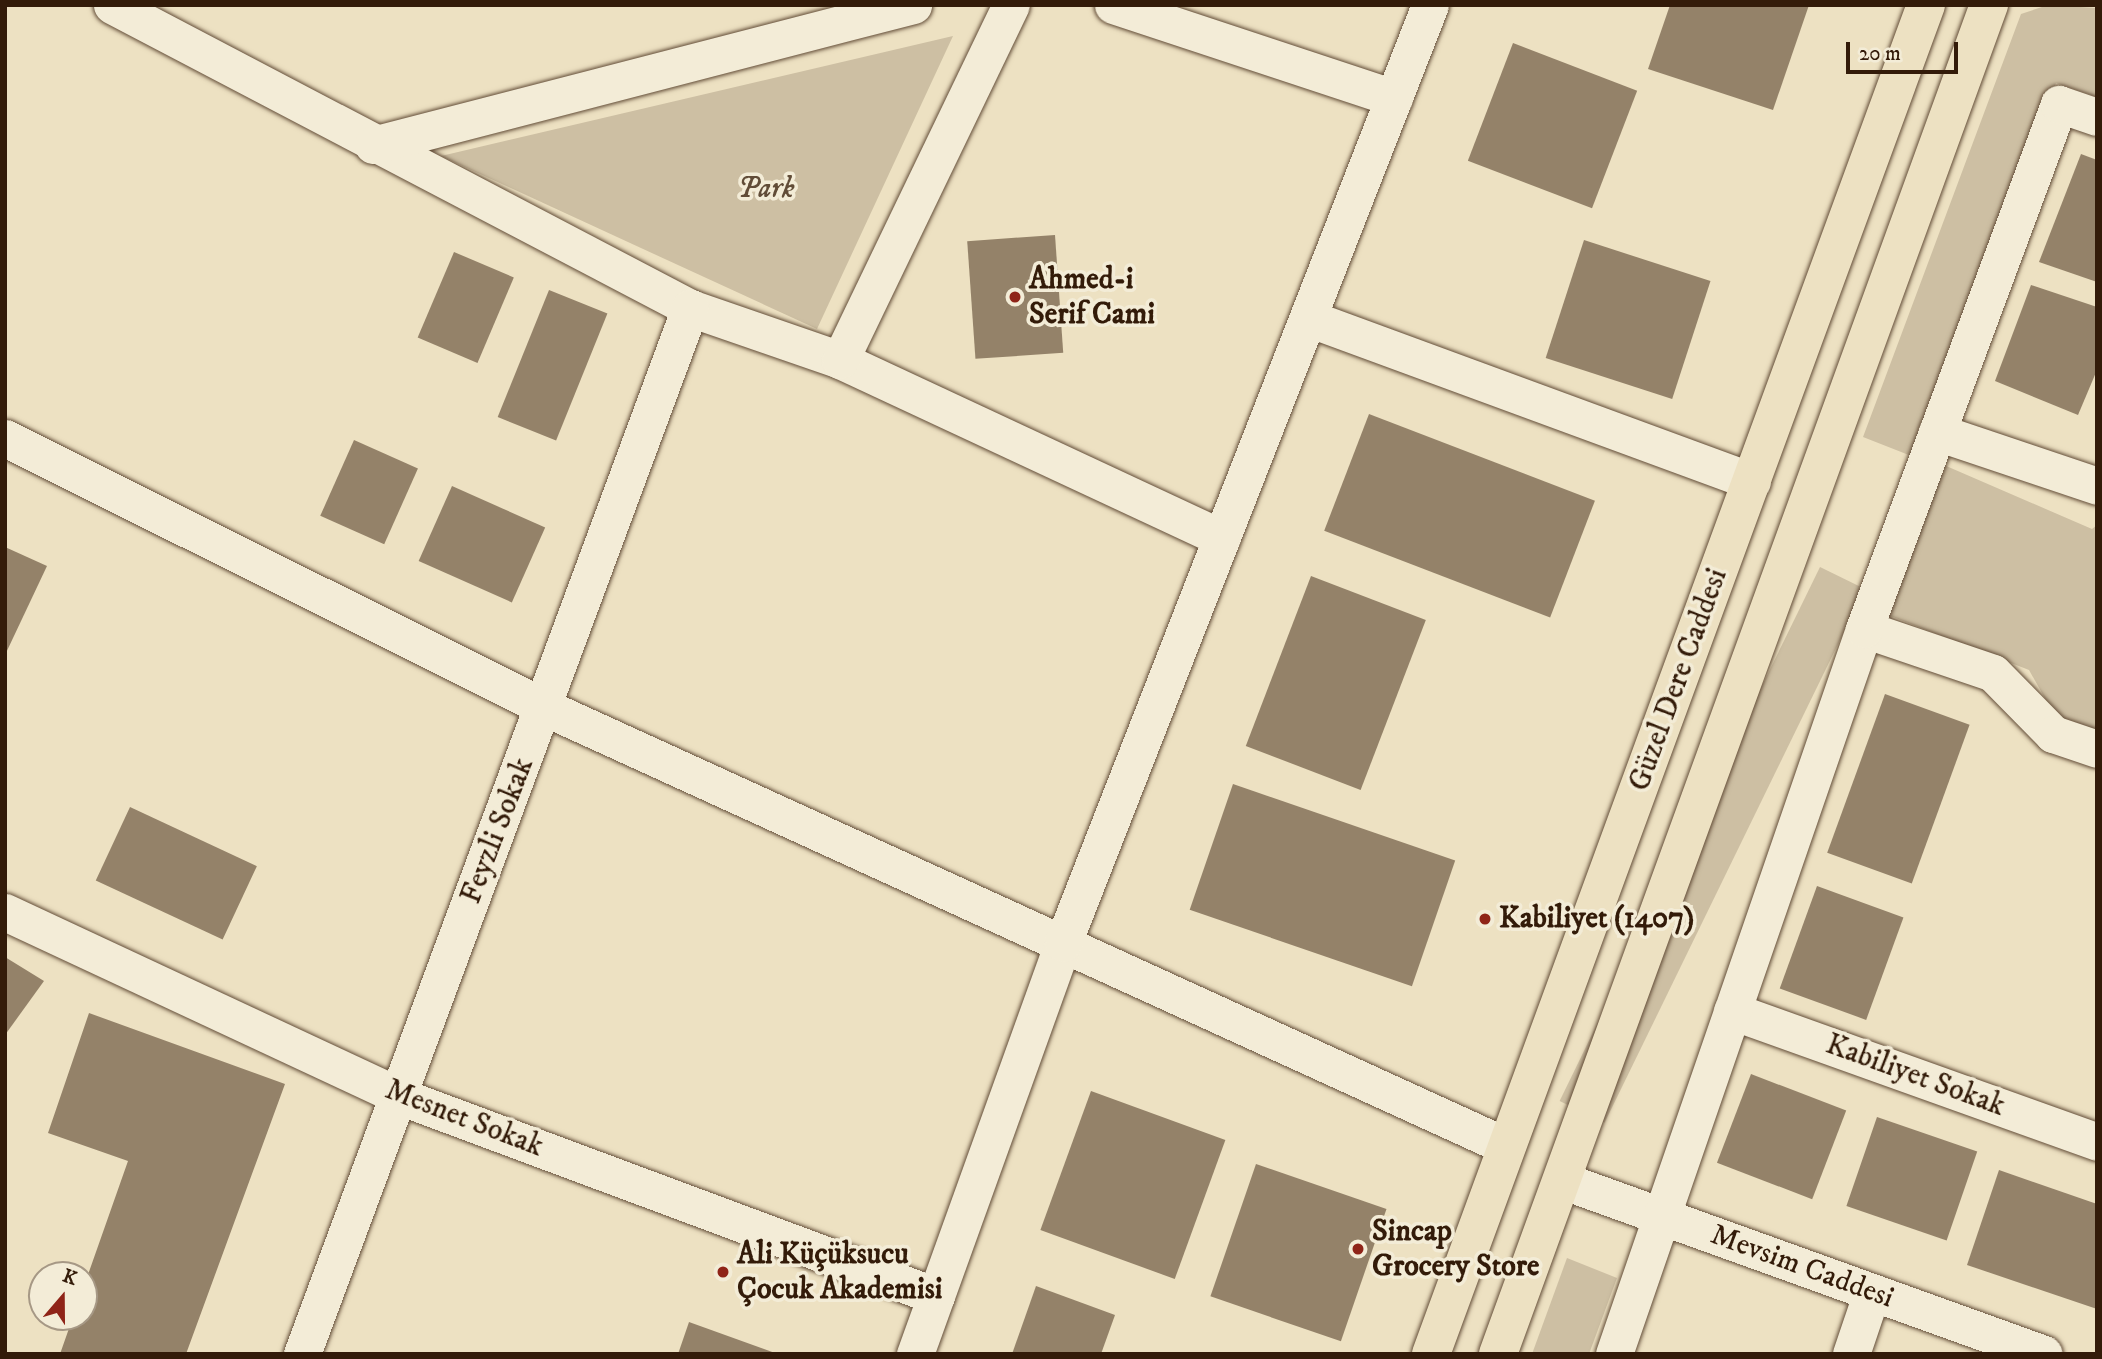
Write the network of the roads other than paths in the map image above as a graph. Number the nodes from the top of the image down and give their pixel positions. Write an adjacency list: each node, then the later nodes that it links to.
1 (112, 5): 10 (street)
2 (913, 5): 10 (street)
3 (1011, 5): 13 (street)
4 (1113, 5): 8 (street)
5 (1430, 5): 8 (street)
6 (1926, 5): 16 (main road, Güzel Dere Caddesi)
7 (1989, 5): 28 (main road, Güzel Dere Caddesi)
8 (1394, 98): 12 (street)
9 (2097, 117): 14 (street)
10 (373, 145): 11 (street)
11 (690, 307): 13 (street); 20 (street, Feyzli Sokak)
12 (1308, 318): 16 (street); 18 (street)
13 (841, 360): 18 (street)
14 (1937, 432): 17 (street); 19 (street)
15 (5, 438): 20 (street)
16 (1752, 481): 27 (main road, Güzel Dere Caddesi)
17 (2097, 486)
18 (1222, 538): 23 (street)
19 (1864, 629): 21 (street); 24 (street)
20 (544, 708): 23 (street); 25 (street, Feyzli Sokak)
21 (2097, 749)
22 (5, 912): 25 (street, Mesnet Sokak)
23 (1063, 943): 27 (street); 31 (street)
24 (1732, 1011): 26 (street, Kabiliyet Sokak); 29 (street)
25 (399, 1096): 31 (street, Mesnet Sokak); 32 (street, Feyzli Sokak)
26 (2097, 1142)
27 (1506, 1146): 34 (main road, Güzel Dere Caddesi)
28 (1561, 1180): 29 (street, Mevsim Caddesi); 35 (main road, Güzel Dere Caddesi)
29 (1661, 1216): 30 (street, Mevsim Caddesi); 36 (street)
30 (1872, 1292): 37 (street); 38 (street, Mevsim Caddesi)
31 (936, 1296): 33 (street)
32 (302, 1354)
33 (915, 1354)
34 (1431, 1354)
35 (1498, 1354)
36 (1614, 1354)
37 (1851, 1354)
38 (2044, 1354)

